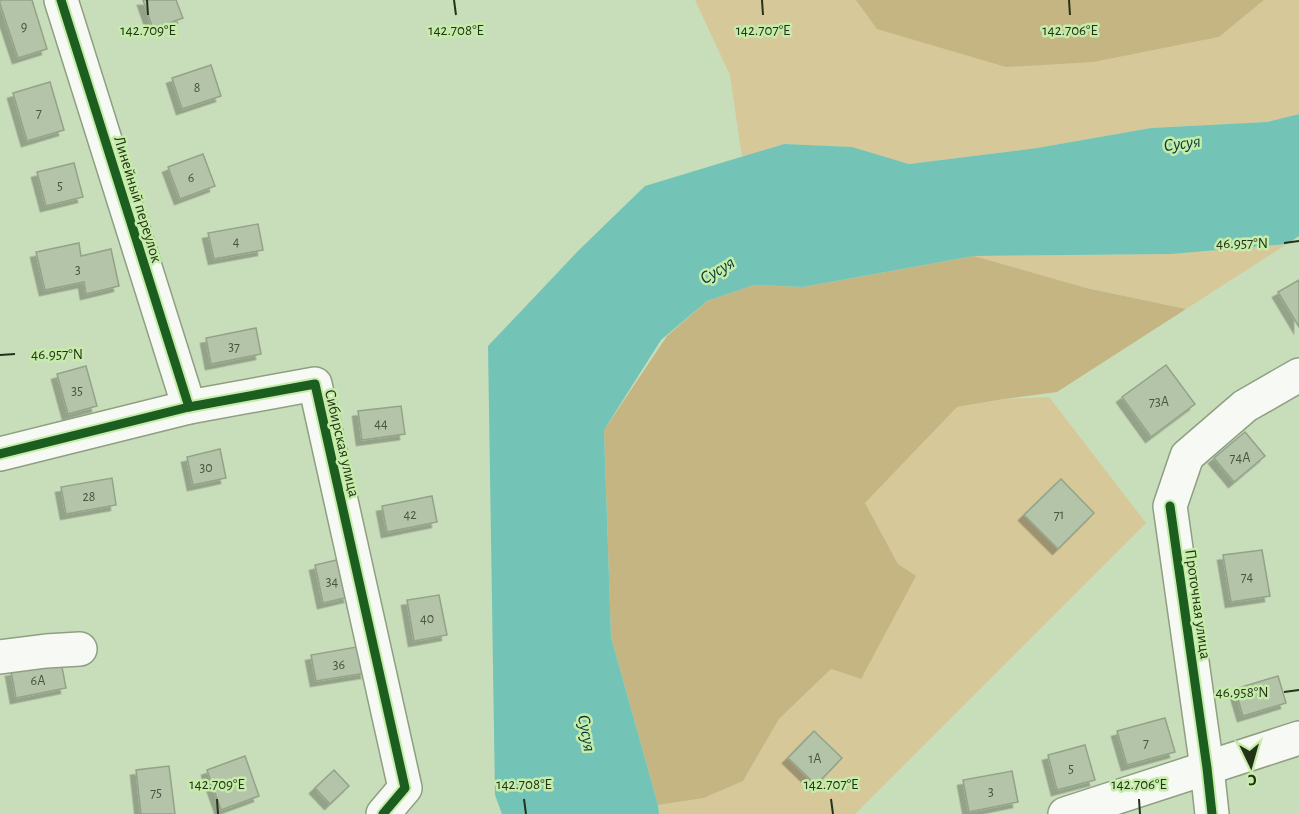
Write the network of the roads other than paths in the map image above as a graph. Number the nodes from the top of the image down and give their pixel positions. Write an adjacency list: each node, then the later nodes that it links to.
1 (61, 0): 3 (street, Линейный переулок)
2 (1299, 375): 8 (street, Проточная улица)
3 (189, 407): 4 (street, Сибирская улица); 9 (street, Сибирская улица)
4 (0, 454)
5 (80, 649): 6 (street)
6 (0, 657)
7 (1299, 738): 8 (street)
8 (1207, 768): 10 (street); 11 (street, Проточная улица)
9 (383, 814)
10 (1065, 814)
11 (1212, 814)

